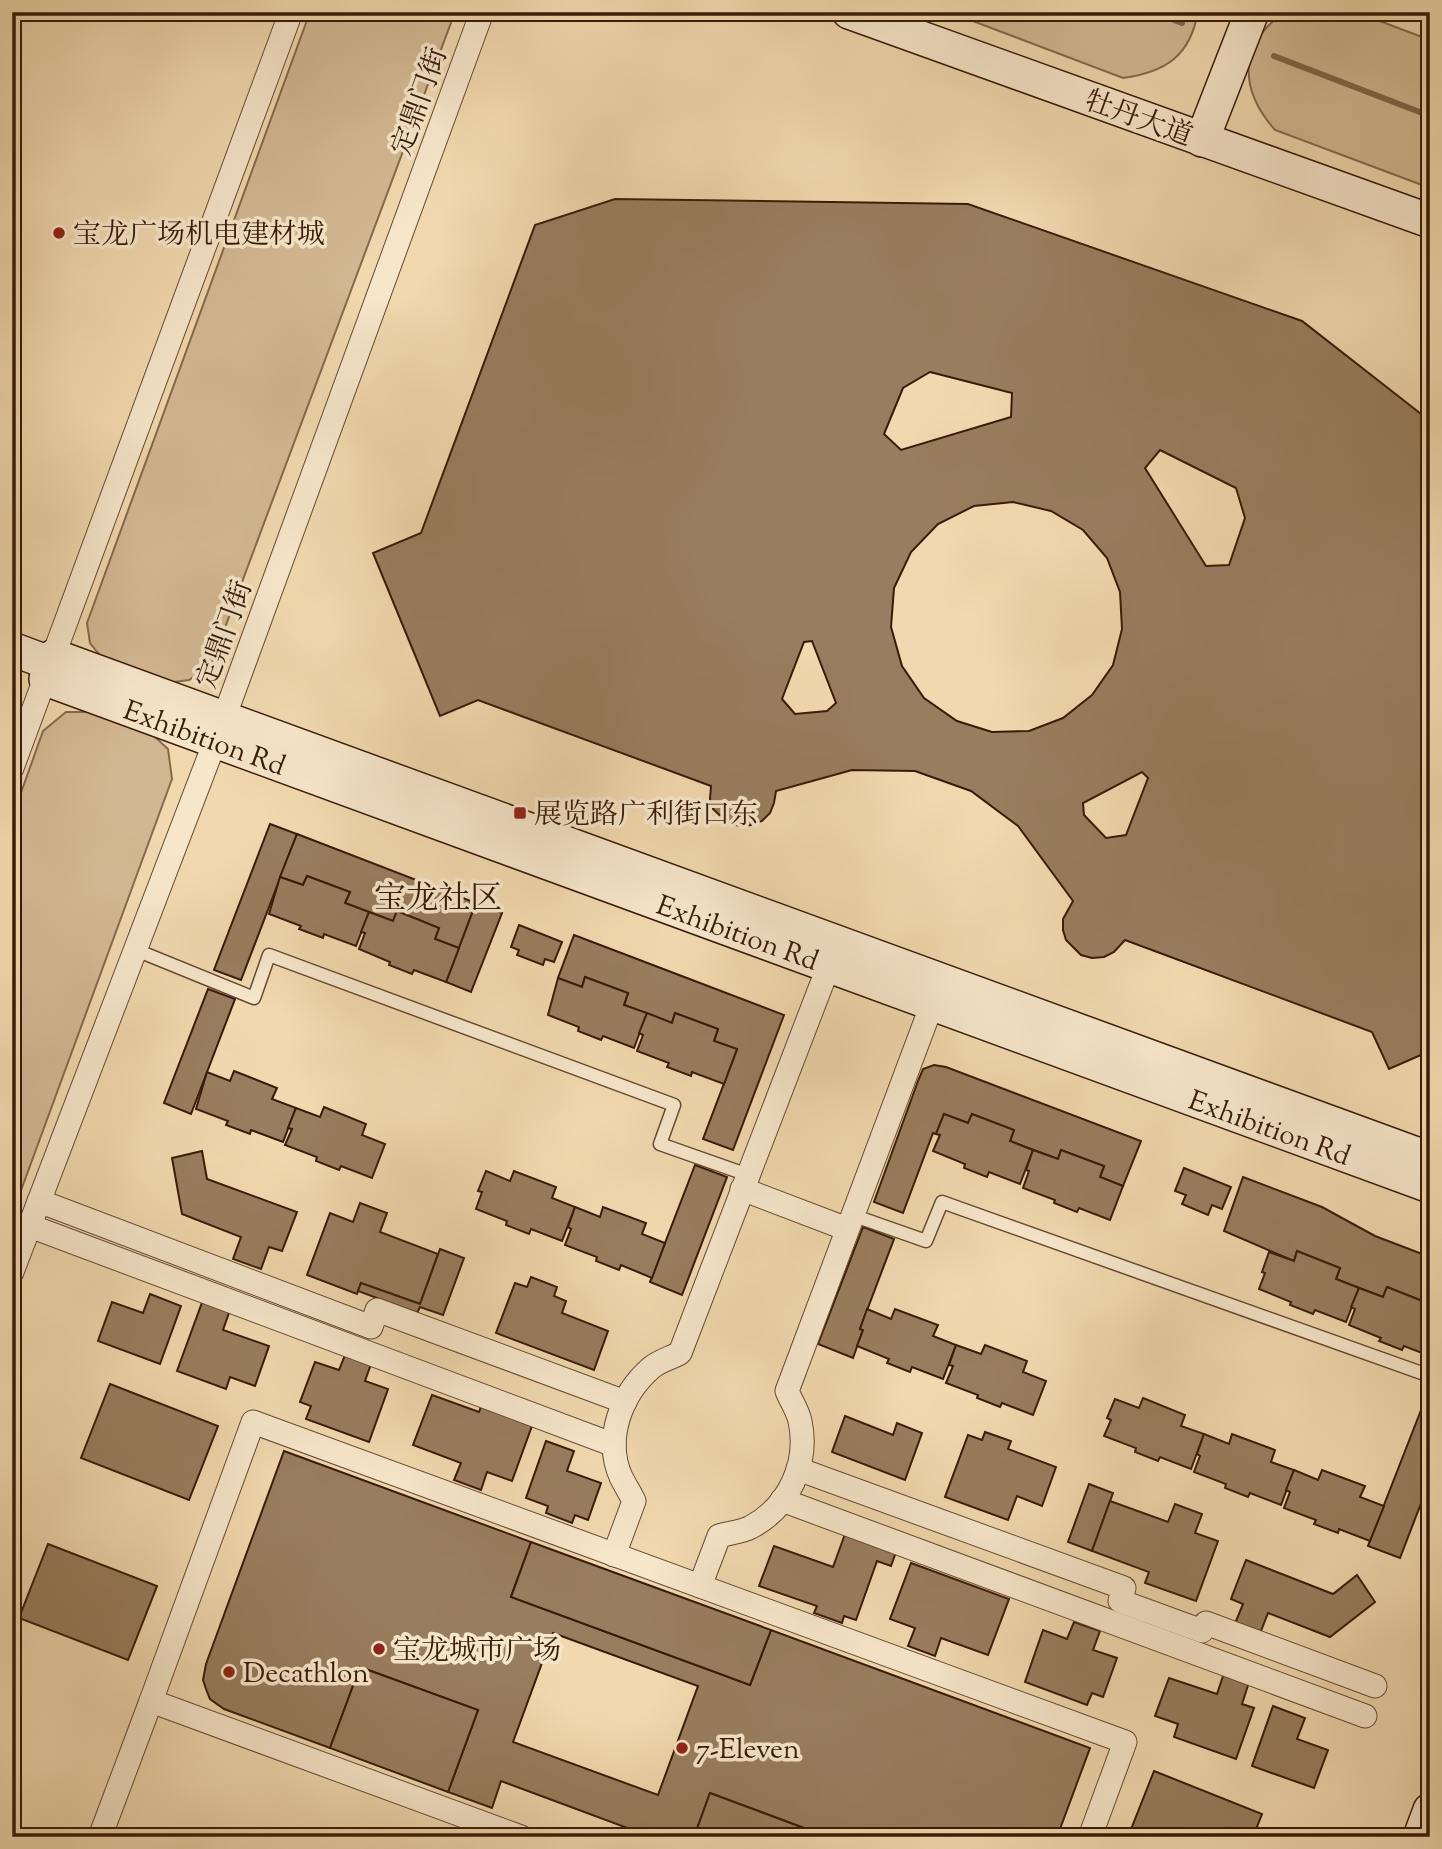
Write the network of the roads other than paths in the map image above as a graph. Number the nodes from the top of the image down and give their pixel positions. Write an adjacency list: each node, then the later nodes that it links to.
1 (291, 12): 9 (street)
2 (482, 12): 10 (street, 定鼎门街)
3 (849, 12): 6 (street, 牡丹大道)
4 (1228, 12): 6 (street)
5 (1252, 12): 6 (street)
6 (1192, 136): 7 (street, 牡丹大道)
7 (1430, 221)
8 (12, 649): 9 (street, Exhibition Rd)
9 (51, 666): 10 (street, Exhibition Rd); 11 (street)
10 (220, 729): 12 (street, 定鼎门街); 13 (street, Exhibition Rd)
11 (12, 768)
12 (136, 950): 16 (lane); 18 (street, 定鼎门街)
13 (833, 954): 14 (street, Exhibition Rd); 16 (street)
14 (936, 992): 15 (street, Exhibition Rd); 17 (street, Exhibition Rd); 19 (street)
15 (1430, 1159)
16 (745, 1182): 19 (street); 23 (street)
17 (1430, 1186)
18 (40, 1200): 20 (street, 定鼎门街); 23 (street)
19 (850, 1222): 22 (lane); 25 (street)
20 (30, 1226): 21 (street, 定鼎门街); 24 (street)
21 (12, 1272)
22 (1430, 1376)
23 (625, 1402): 24 (street)
24 (614, 1445): 27 (street)
25 (798, 1469): 26 (street); 29 (street)
26 (782, 1500): 28 (street); 31 (street)
27 (614, 1555): 28 (street); 30 (street)
28 (700, 1586): 35 (street)
29 (1375, 1686)
30 (151, 1701): 33 (street); 34 (street)
31 (1365, 1717)
32 (1430, 1810): 36 (street)
33 (100, 1837)
34 (521, 1837)
35 (1090, 1837)
36 (1420, 1837)

